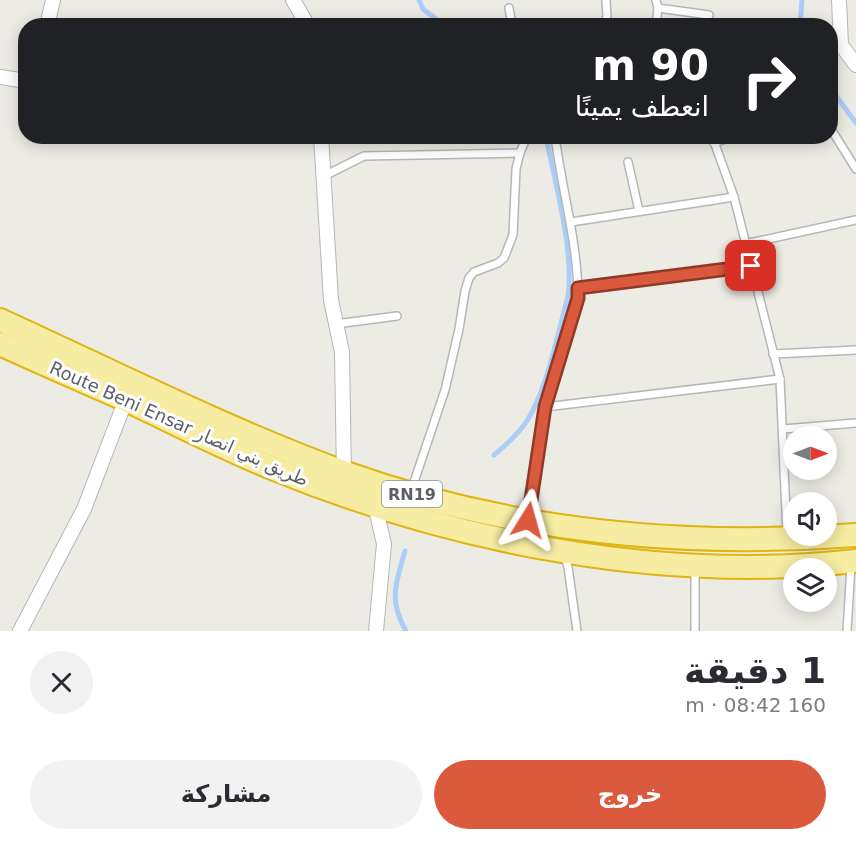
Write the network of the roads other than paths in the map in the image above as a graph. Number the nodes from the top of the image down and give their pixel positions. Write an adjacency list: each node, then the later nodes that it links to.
1 (53, 0): 8 (street)
2 (293, 0): 9 (street)
3 (606, 0): 11 (lane)
4 (656, 0): 7 (lane)
5 (839, 0): 14 (street)
6 (509, 8): 10 (lane)
7 (658, 8): 12 (lane); 13 (lane)
8 (49, 18)
9 (303, 18)
10 (511, 18)
11 (606, 18)
12 (657, 18)
13 (707, 18)
14 (856, 65)
15 (0, 77): 16 (street)
16 (18, 80)
17 (838, 140): 24 (lane)
18 (322, 144): 25 (street)
19 (524, 144): 22 (lane)
20 (556, 144): 29 (lane)
21 (714, 144): 26 (lane)
22 (520, 153): 25 (lane); 46 (lane)
23 (627, 162): 27 (lane)
24 (856, 169)
25 (324, 176): 35 (street)
26 (734, 197): 27 (lane); 30 (lane)
27 (639, 211): 29 (lane)
28 (856, 220): 30 (lane)
29 (571, 222): 32 (lane)
30 (745, 244): 31 (lane)
31 (751, 266): 32 (lane); 38 (lane)
32 (578, 288): 41 (lane)
33 (398, 316): 35 (lane)
34 (0, 320): 40 (highway, Route Beni Ensar طريق بني انصار / RN19)
35 (336, 324): 45 (street)
36 (0, 344): 40 (highway, Route Beni Ensar طريق بني انصار / RN19)
37 (856, 350): 38 (lane)
38 (773, 354): 39 (lane)
39 (780, 379): 41 (lane); 44 (lane)
40 (130, 391): 45 (highway, Route Beni Ensar طريق بني انصار / RN19); 56 (street)
41 (545, 407): 48 (lane)
42 (856, 423): 43 (lane)
43 (820, 426)
44 (783, 429)
45 (343, 483): 46 (highway, Route Beni Ensar طريق بني انصار / RN19); 47 (highway, Route Beni Ensar طريق بني انصار / RN19)
46 (410, 493): 48 (highway, Route Beni Ensar طريق بني انصار / RN19)
47 (375, 505): 53 (highway, Route Beni Ensar طريق بني انصار / RN19); 57 (street)
48 (528, 520): 51 (highway, Route Beni Ensar طريق بني انصار / RN19)
49 (856, 535): 50 (highway, Route Beni Ensar طريق بني انصار / RN19)
50 (837, 536)
51 (696, 538): 52 (highway, Route Beni Ensar طريق بني انصار / RN19); 55 (highway)
52 (783, 539)
53 (564, 551): 55 (highway, Route Beni Ensar طريق بني انصار / RN19); 58 (lane)
54 (854, 561): 55 (highway, Route Beni Ensar طريق بني انصار / RN19); 60 (lane)
55 (695, 564): 59 (lane)
56 (21, 631)
57 (376, 631)
58 (576, 631)
59 (695, 631)
60 (847, 631)

